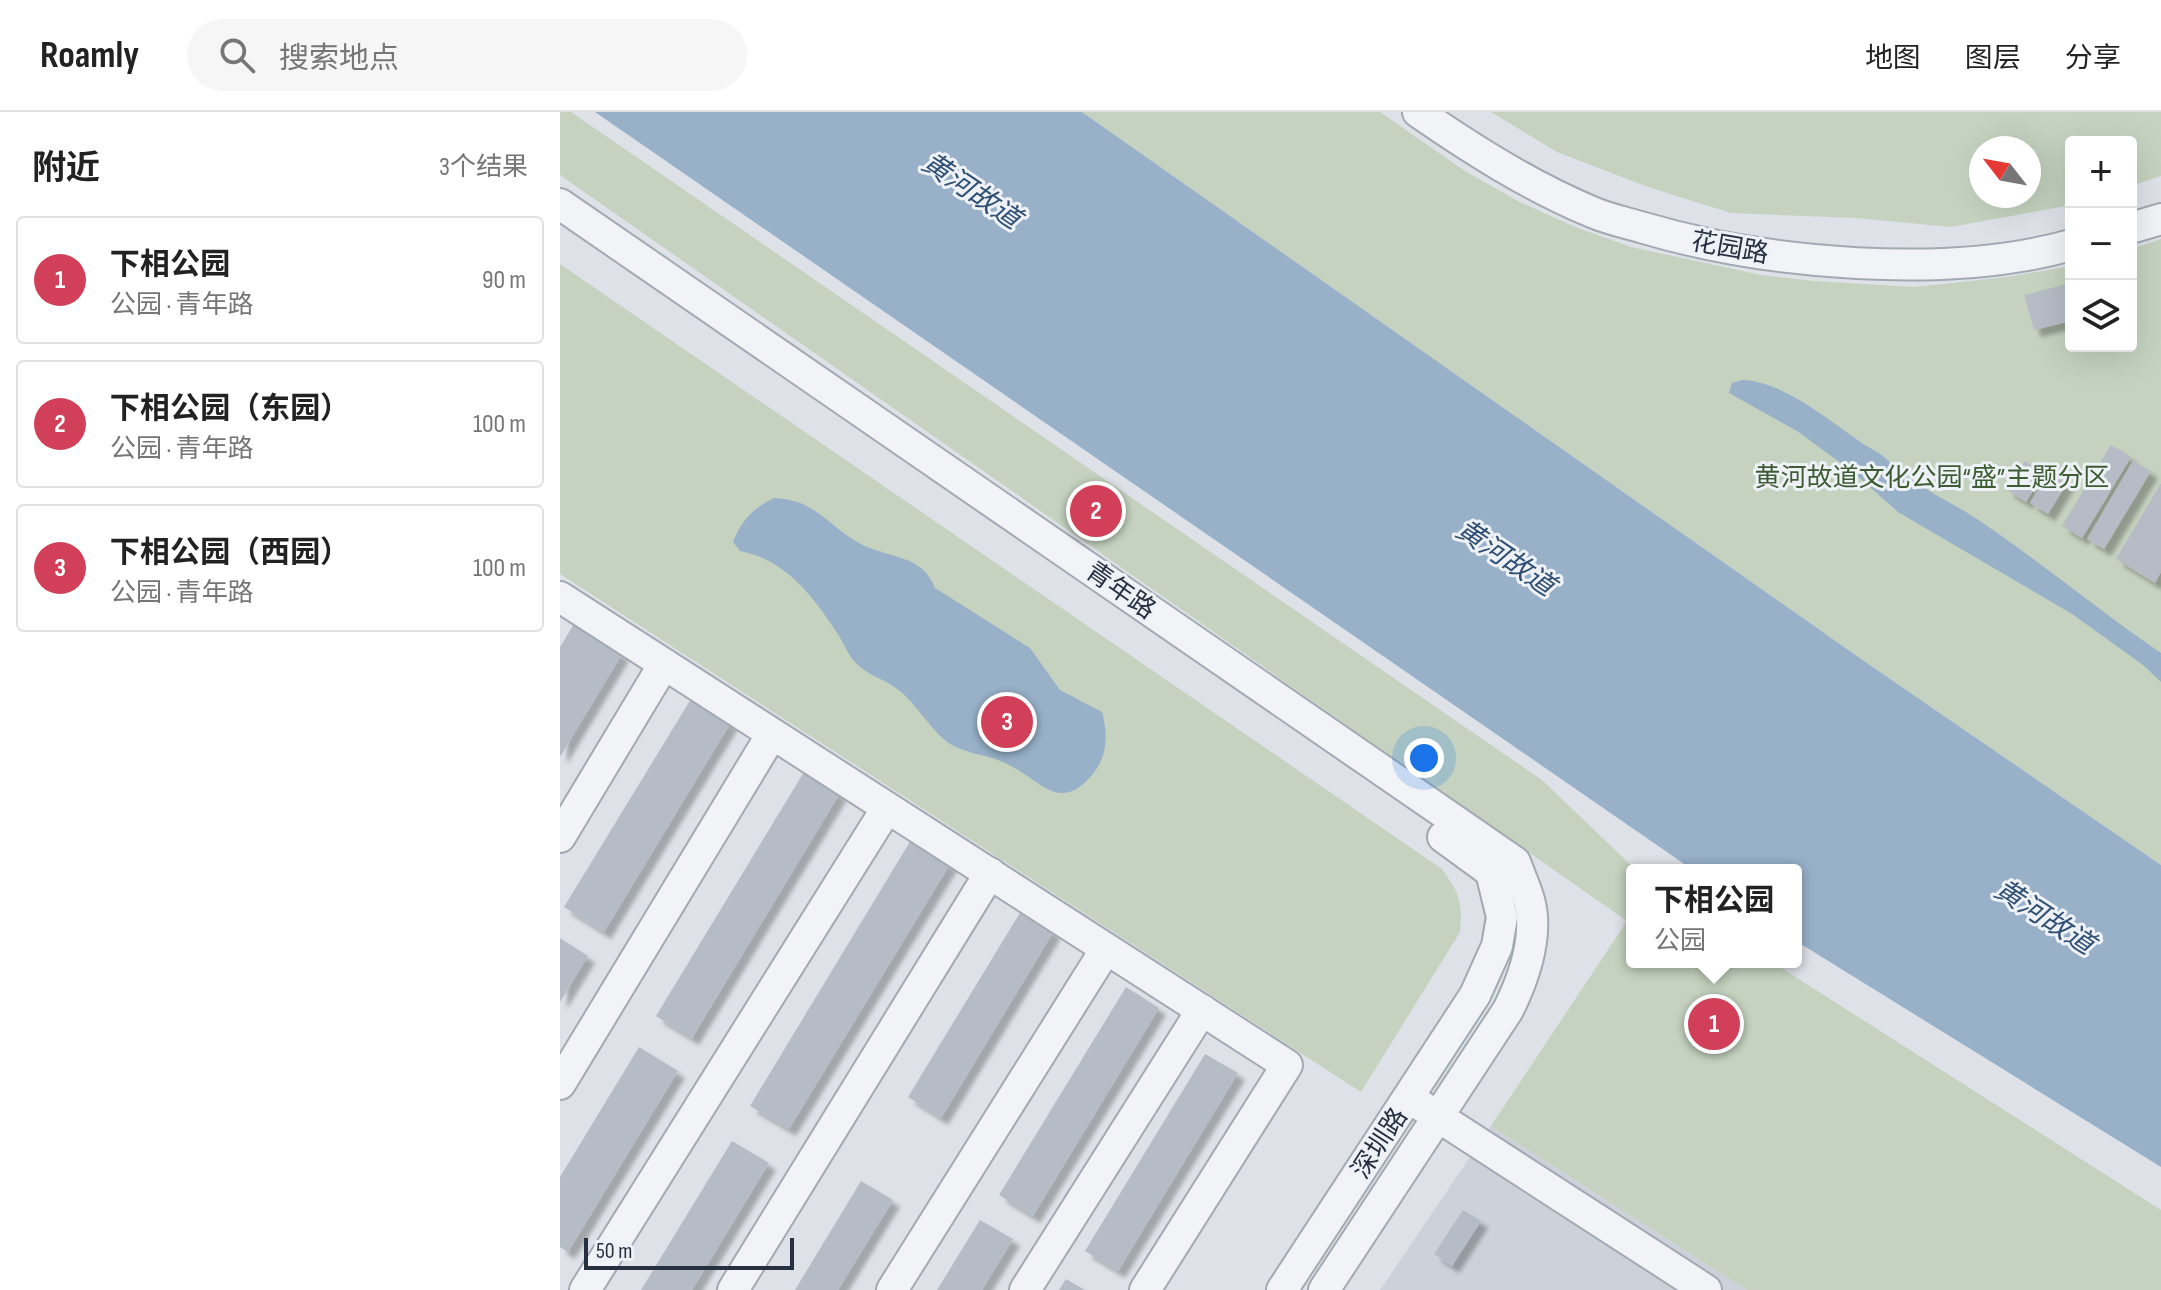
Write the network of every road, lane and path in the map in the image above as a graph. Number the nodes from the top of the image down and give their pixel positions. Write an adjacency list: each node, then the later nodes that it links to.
1 (1418, 112): 6 (street, 花园路)
2 (560, 204): 16 (street, 青年路)
3 (2161, 219): 5 (street)
4 (560, 224): 14 (street, 青年路)
5 (2137, 226)
6 (2065, 246)
7 (560, 597): 8 (street)
8 (664, 664): 9 (street); 11 (street)
9 (772, 734): 10 (street); 17 (street)
10 (887, 808): 12 (street); 20 (street)
11 (560, 837)
12 (990, 873): 13 (street); 21 (street)
13 (1106, 949): 15 (street); 22 (street)
14 (1475, 995): 18 (street, 深圳路)
15 (1202, 1010): 23 (street); 24 (street)
16 (1508, 1010): 19 (street, 深圳路)
17 (560, 1084)
18 (1409, 1097): 19 (street); 25 (street, 深圳路)
19 (1438, 1116): 26 (street, 深圳路); 27 (street)
20 (585, 1290)
21 (733, 1290)
22 (892, 1290)
23 (1025, 1290)
24 (1145, 1290)
25 (1282, 1290)
26 (1324, 1290)
27 (1706, 1290)

